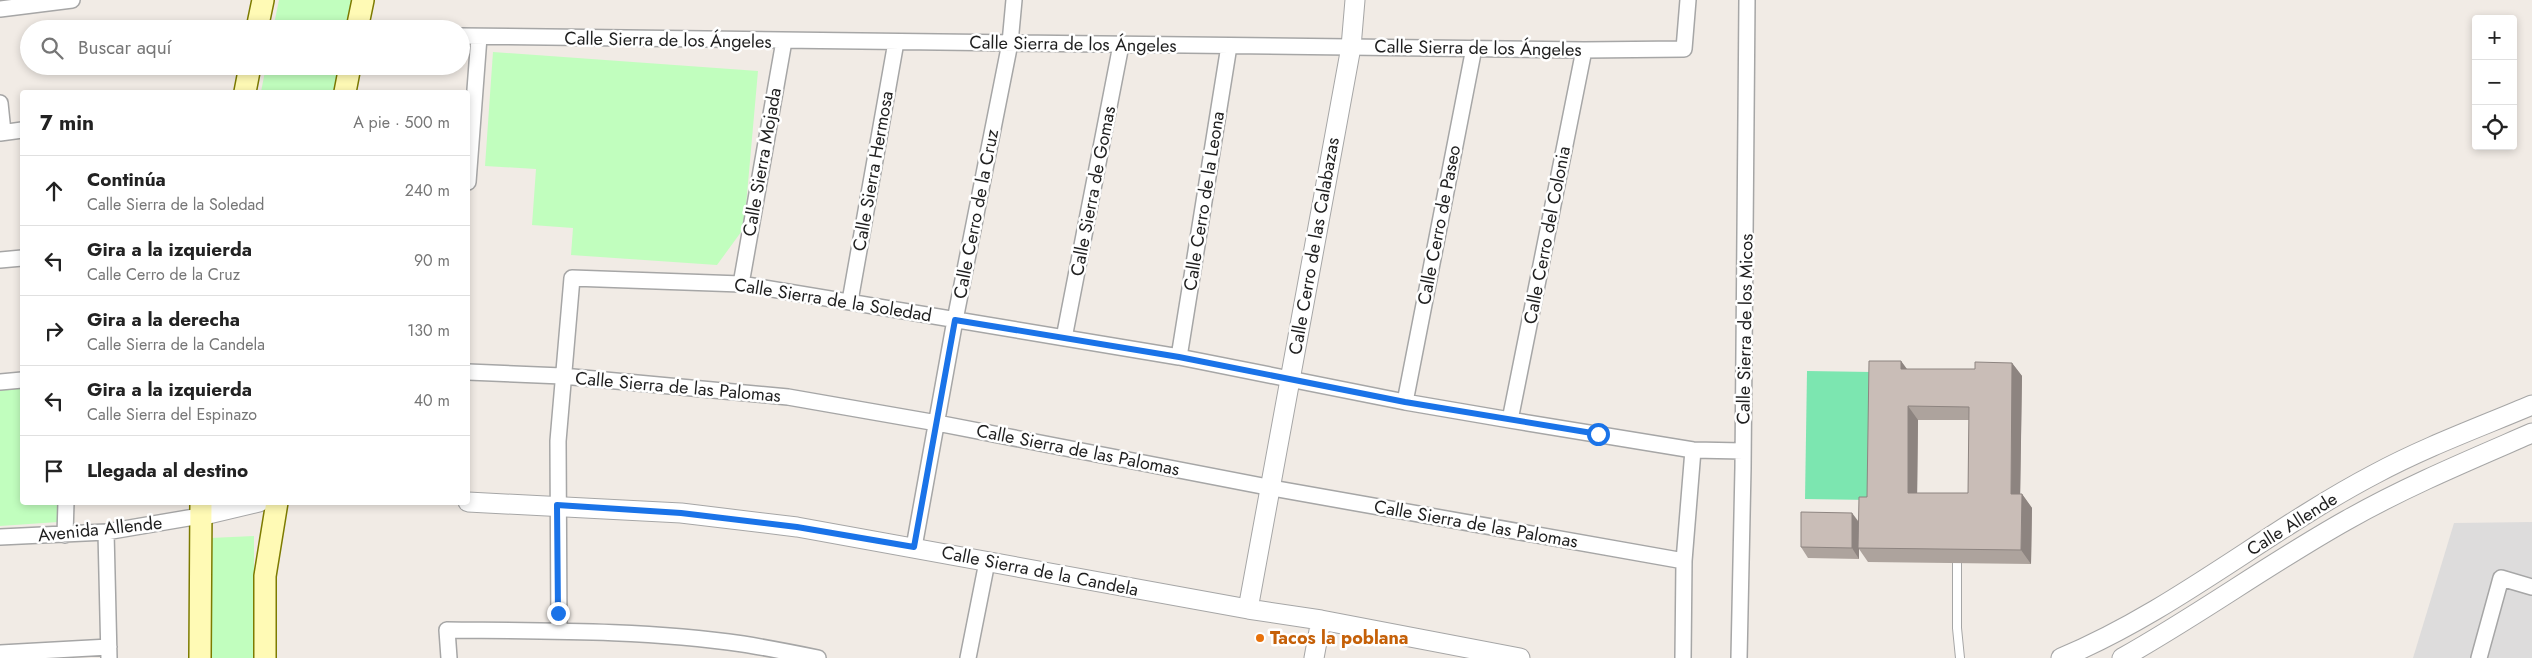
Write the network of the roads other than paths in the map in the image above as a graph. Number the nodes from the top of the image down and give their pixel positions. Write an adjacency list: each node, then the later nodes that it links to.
1 (72, 0): 8 (street)
2 (263, 0): 9 (main road)
3 (362, 0): 10 (main road)
4 (1014, 0): 15 (street, Calle Cerro de la Cruz)
5 (1355, 0): 18 (street, Calle Cerro de las Calabazas)
6 (1688, 0): 20 (street, Calle Sierra de los Ángeles)
7 (1748, 0): 47 (street, Calle Sierra de los Micos)
8 (0, 9)
9 (259, 20)
10 (359, 20)
11 (470, 36): 12 (street, Calle Sierra de los Ángeles)
12 (479, 37): 13 (street, Calle Sierra de los Ángeles); 28 (street)
13 (784, 41): 14 (street, Calle Sierra de los Ángeles); 31 (street, Calle Sierra Mojada)
14 (896, 42): 15 (street, Calle Sierra de los Ángeles); 32 (street, Calle Sierra Hermosa)
15 (1010, 43): 16 (street, Calle Sierra de los Ángeles); 33 (street, Calle Cerro de la Cruz)
16 (1121, 45): 17 (street, Calle Sierra de los Ángeles); 34 (street, Calle Sierra de Gomas)
17 (1229, 46): 18 (street, Calle Sierra de los Ángeles); 35 (street, Calle Cerro de la Leona)
18 (1351, 47): 19 (street, Calle Sierra de los Ángeles); 38 (street, Calle Cerro de las Calabazas)
19 (1474, 48): 20 (street, Calle Sierra de los Ángeles); 41 (street, Calle Cerro de Paseo)
20 (1584, 50): 43 (street, Calle Cerro del Colonia)
21 (248, 75): 23 (main road)
22 (348, 75): 24 (main road)
23 (245, 90)
24 (345, 90)
25 (0, 103): 27 (street)
26 (20, 130): 27 (street)
27 (2, 133)
28 (470, 156)
29 (20, 258): 30 (street)
30 (0, 260)
31 (742, 284): 32 (street, Calle Sierra de la Soledad); 37 (street, Calle Sierra de la Soledad)
32 (850, 301): 33 (street, Calle Sierra de la Soledad)
33 (955, 320): 34 (street, Calle Sierra de la Soledad); 44 (street, Calle Cerro de la Cruz)
34 (1064, 338): 35 (street, Calle Sierra de la Soledad)
35 (1179, 357): 38 (street, Calle Sierra de la Soledad)
36 (470, 372): 37 (street, Calle Sierra de las Palomas)
37 (562, 376): 44 (street, Calle Sierra de las Palomas); 53 (street)
38 (1290, 378): 41 (street, Calle Sierra de la Soledad); 48 (street, Calle Cerro de las Calabazas)
39 (20, 380): 40 (street)
40 (0, 382)
41 (1405, 402): 43 (street, Calle Sierra de la Soledad)
42 (2532, 405): 78 (street, Calle Allende)
43 (1510, 420): 46 (street, Calle Sierra de la Soledad)
44 (937, 423): 48 (street, Calle Sierra de las Palomas); 58 (street, Calle Cerro de la Cruz)
45 (2532, 433): 79 (street, Calle Allende)
46 (1692, 450): 47 (street, Calle Sierra de la Soledad); 59 (street)
47 (1744, 451): 76 (street, Calle Sierra de los Micos)
48 (1272, 488): 59 (street, Calle Sierra de las Palomas); 63 (street, Calle Cerro de las Calabazas)
49 (470, 502): 53 (street, Calle Sierra de la Candela)
50 (66, 505): 56 (street)
51 (234, 505): 54 (street)
52 (277, 505): 69 (main road)
53 (557, 505): 58 (street, Calle Sierra de la Candela); 65 (street)
54 (200, 509): 55 (street, Avenida Allende); 68 (main road)
55 (106, 532): 56 (street, Avenida Allende); 66 (street)
56 (65, 535): 57 (street, Avenida Allende)
57 (0, 537)
58 (914, 547): 60 (street, Calle Sierra de la Candela)
59 (1684, 561): 75 (street)
60 (987, 562): 63 (street, Calle Sierra de la Candela); 72 (street)
61 (1956, 563): 77 (lane)
62 (2532, 587): 80 (street)
63 (1248, 609): 64 (street, Calle Sierra de la Candela)
64 (1321, 620): 73 (street); 74 (street, Calle Sierra de la Candela)
65 (559, 631): 70 (street); 71 (street)
66 (109, 652): 67 (street)
67 (0, 653)
68 (200, 658)
69 (265, 658)
70 (448, 658)
71 (818, 658)
72 (968, 658)
73 (1314, 658)
74 (1520, 658)
75 (1683, 658)
76 (1739, 658)
77 (1960, 658)
78 (2061, 658)
79 (2122, 658)
80 (2479, 658)

